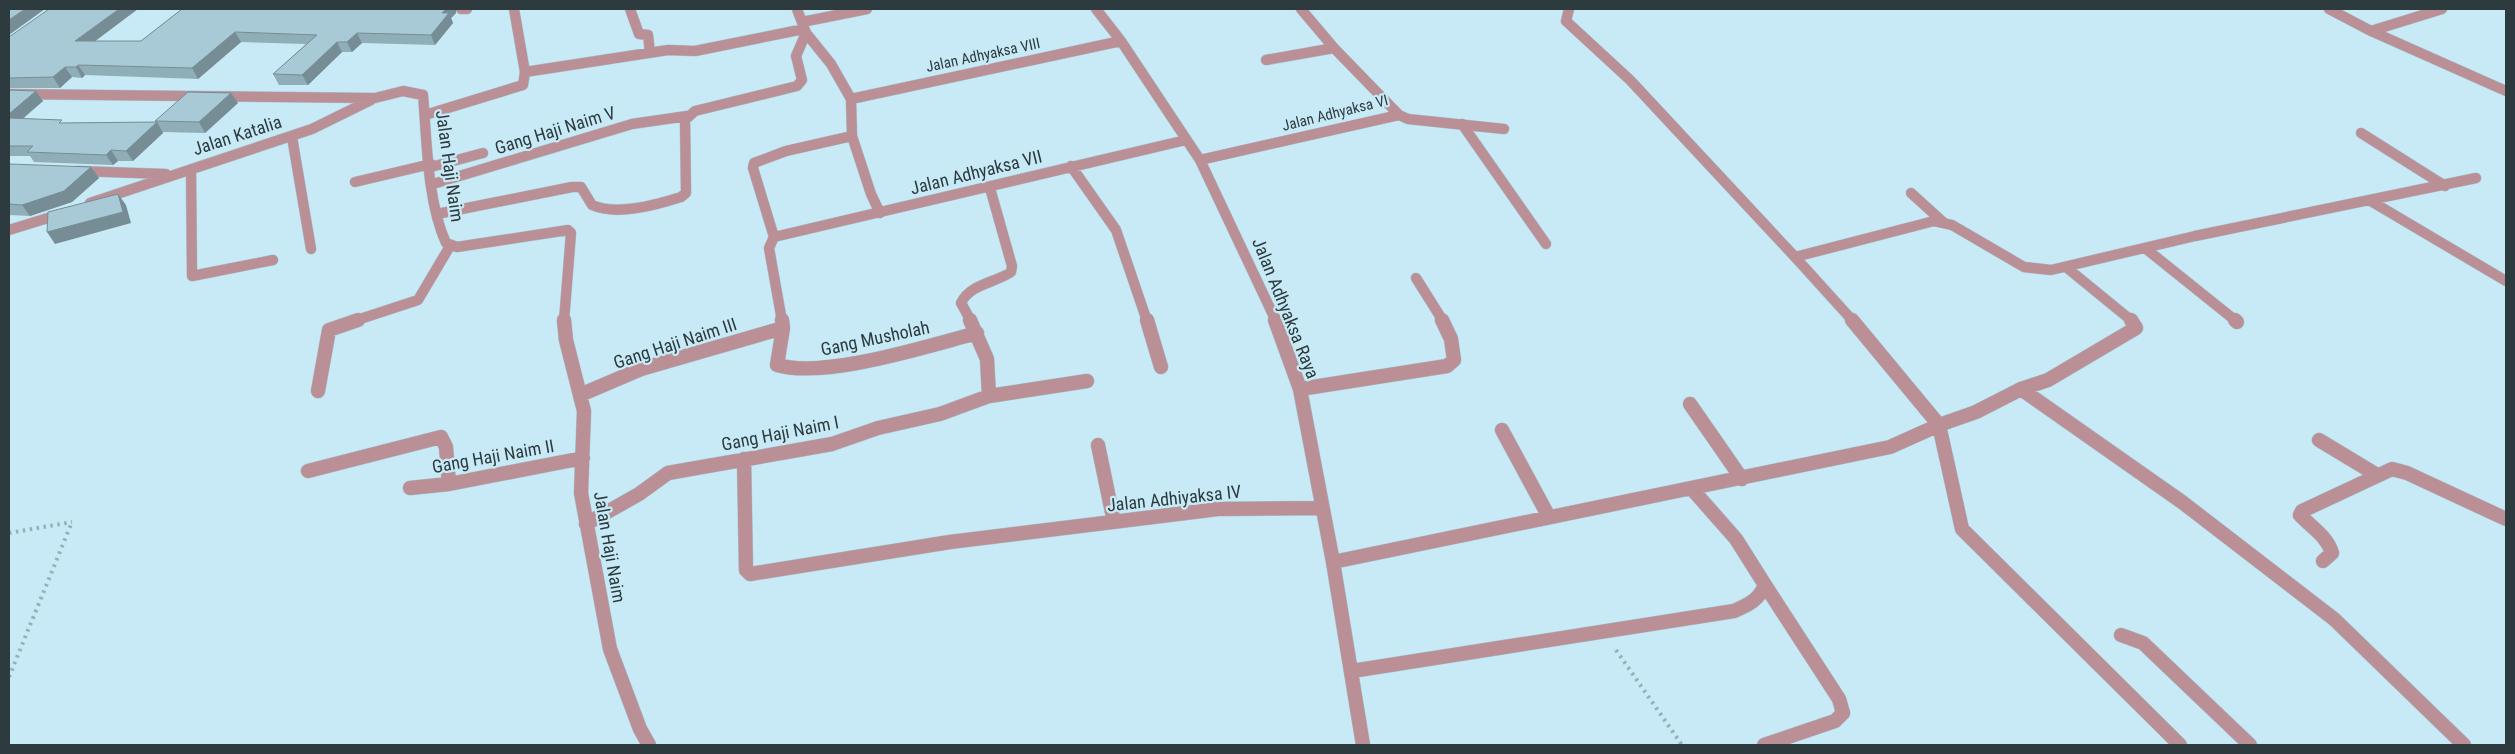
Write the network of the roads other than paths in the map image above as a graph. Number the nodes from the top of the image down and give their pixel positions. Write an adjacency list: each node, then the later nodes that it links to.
1 (461, 9): 2 (street)
2 (467, 9)
3 (514, 9): 18 (street)
4 (630, 9): 16 (street)
5 (797, 9): 12 (street)
6 (867, 9): 12 (street)
7 (1096, 9): 14 (street, Jalan Adhyaksa Raya)
8 (1301, 9): 15 (street, Jalan Adhyaksa VI)
9 (1569, 9): 55 (street)
10 (2329, 9): 13 (street)
11 (2442, 9): 13 (street)
12 (804, 28): 16 (street); 22 (street); 25 (street, Gang Haji Naim V)
13 (2370, 31): 19 (street)
14 (1121, 40): 22 (street, Jalan Adhyaksa VIII); 31 (street, Jalan Adhyaksa Raya)
15 (1334, 48): 17 (street); 24 (street, Jalan Adhyaksa VI)
16 (650, 53): 18 (street)
17 (1266, 60)
18 (524, 72): 23 (street)
19 (2506, 91)
20 (9, 94): 21 (street, Jalan Haji Naim)
21 (376, 98): 23 (street, Jalan Haji Naim); 29 (street, Jalan Katalia)
22 (851, 99): 30 (street)
23 (425, 115): 34 (street, Jalan Haji Naim)
24 (1399, 115): 26 (street); 33 (street, Jalan Adhyaksa VI)
25 (687, 116): 41 (street, Gang Haji Naim V); 47 (street)
26 (1462, 124): 27 (street); 51 (street)
27 (1504, 128)
28 (2361, 133): 42 (street)
29 (292, 136): 36 (street, Jalan Katalia); 54 (street)
30 (852, 136): 46 (street); 50 (street)
31 (1186, 140): 33 (street, Jalan Adhyaksa Raya); 35 (street, Jalan Adhyaksa VII)
32 (483, 154): 34 (street)
33 (1200, 160): 65 (street, Jalan Adhyaksa Raya)
34 (431, 165): 40 (street); 41 (street, Jalan Haji Naim)
35 (1071, 166): 43 (street, Jalan Adhyaksa VII); 63 (street)
36 (191, 168): 38 (street, Jalan Katalia); 56 (street)
37 (68, 170): 38 (street)
38 (173, 174): 49 (street, Jalan Katalia)
39 (2476, 178): 42 (street)
40 (355, 182)
41 (433, 184): 47 (street, Jalan Haji Naim)
42 (2445, 186): 45 (street)
43 (990, 188): 46 (street, Jalan Adhyaksa VII); 62 (street)
44 (1911, 193): 48 (street)
45 (2369, 200): 53 (street); 59 (street)
46 (880, 213): 50 (street, Jalan Adhyaksa VII)
47 (437, 214): 52 (street, Jalan Haji Naim)
48 (1943, 222): 55 (street); 57 (street)
49 (9, 230)
50 (774, 237): 61 (street)
51 (1546, 244)
52 (450, 246): 67 (street); 68 (street, Jalan Haji Naim)
53 (2145, 248): 57 (street); 60 (street)
54 (311, 249)
55 (1795, 257): 71 (street)
56 (273, 260)
57 (2066, 266): 66 (street)
58 (1416, 278): 65 (street)
59 (2506, 281)
60 (2237, 322)
61 (783, 328): 62 (street, Gang Musholah); 68 (street, Gang Haji Naim III)
62 (977, 332): 69 (street)
63 (1161, 367)
64 (1086, 381): 69 (street, Gang Haji Naim I)
65 (1300, 388): 83 (street, Jalan Adhyaksa Raya)
66 (2022, 389): 71 (street); 98 (street)
67 (318, 391)
68 (580, 395): 75 (street, Jalan Haji Naim)
69 (989, 396): 76 (street, Gang Haji Naim I)
70 (1690, 404): 79 (street)
71 (1939, 425): 79 (street); 96 (street)
72 (1502, 430): 84 (street)
73 (2319, 440): 78 (street)
74 (1098, 445): 86 (street)
75 (583, 458): 80 (street, Gang Haji Naim II); 87 (street, Jalan Haji Naim)
76 (744, 459): 86 (street, Jalan Adhiyaksa IV); 87 (street, Gang Haji Naim I)
77 (308, 471): 80 (street)
78 (2377, 475): 85 (street); 89 (street)
79 (1742, 479): 82 (street)
80 (449, 484): 81 (street, Gang Haji Naim II)
81 (410, 488)
82 (1692, 489): 84 (street); 90 (street)
83 (1322, 508): 86 (street, Jalan Adhiyaksa IV); 88 (street, Jalan Adhyaksa Raya)
84 (1549, 517): 88 (street)
85 (2506, 520)
86 (1114, 522)
87 (586, 524): 93 (street, Jalan Haji Naim)
88 (1333, 562): 92 (street, Jalan Adhyaksa Raya)
89 (2323, 562)
90 (1765, 585): 92 (street); 95 (street)
91 (2122, 635): 97 (street)
92 (1352, 671): 94 (street, Jalan Adhyaksa Raya)
93 (649, 745)
94 (1363, 745)
95 (1764, 745)
96 (2180, 745)
97 (2250, 745)
98 (2464, 745)

